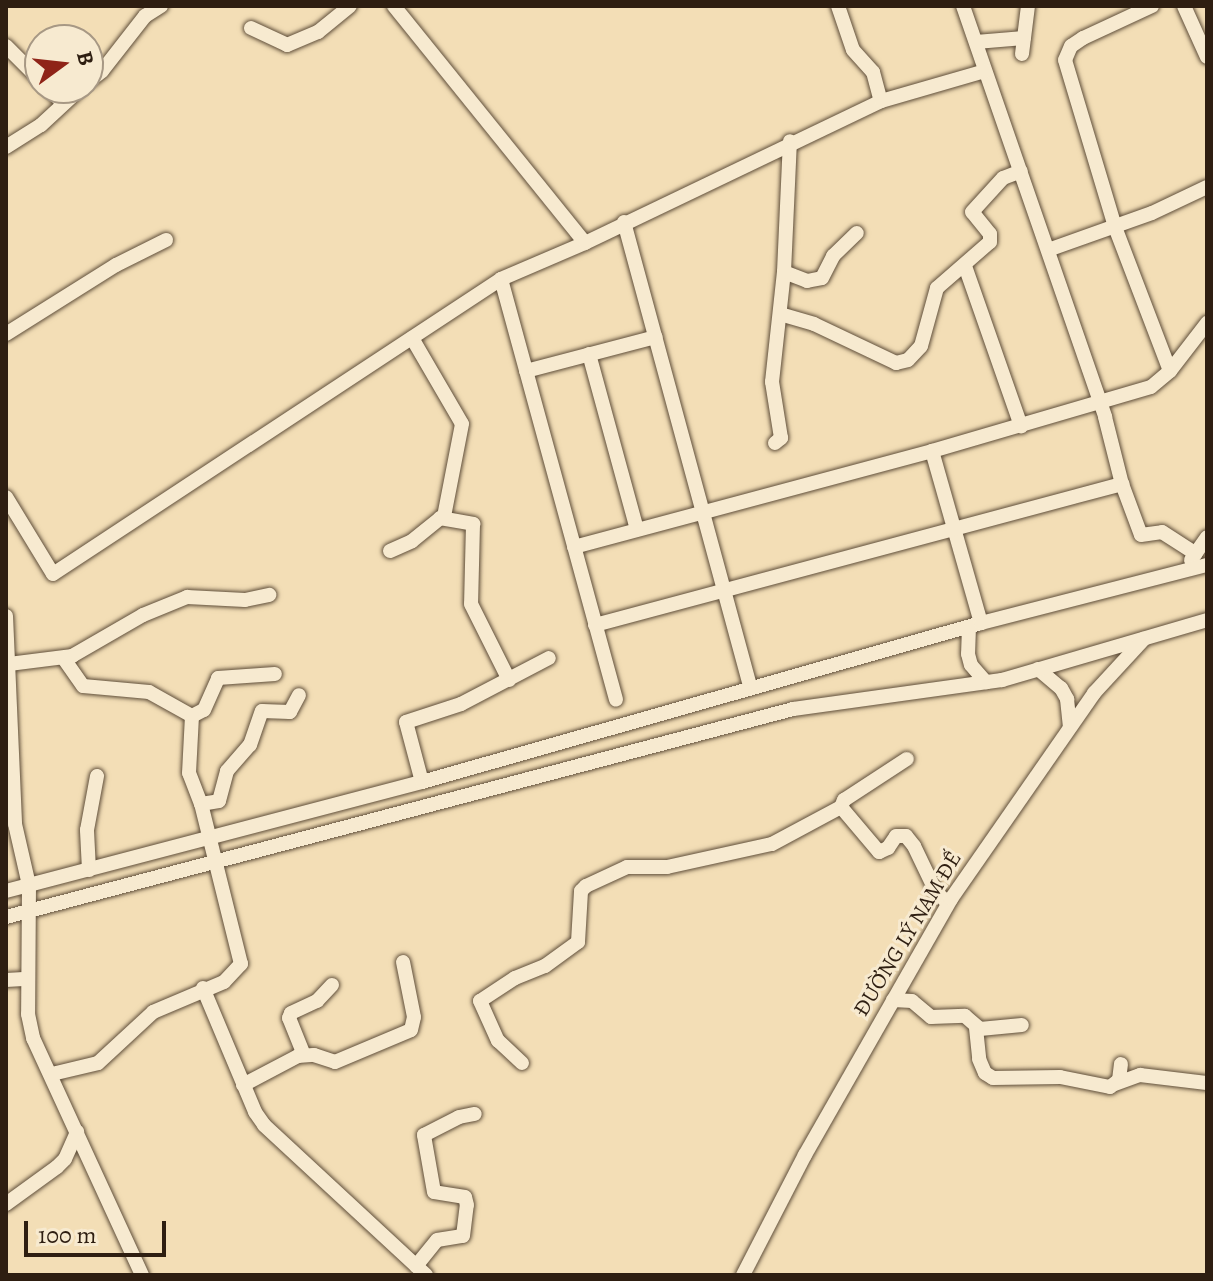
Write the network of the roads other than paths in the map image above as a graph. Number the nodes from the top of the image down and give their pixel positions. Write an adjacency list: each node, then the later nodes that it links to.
1 (161, 6): 16 (street)
2 (350, 6): 9 (street)
3 (394, 6): 28 (street)
4 (838, 6): 18 (street)
5 (963, 6): 11 (street)
6 (1028, 6): 10 (street)
7 (1152, 6): 25 (street)
8 (1184, 6): 14 (street)
9 (251, 28)
10 (1024, 38): 11 (street); 13 (street)
11 (976, 42): 17 (street)
12 (6, 46): 15 (street)
13 (1022, 54)
14 (1207, 57)
15 (24, 64)
16 (104, 68)
17 (985, 71): 18 (street); 22 (street)
18 (881, 101): 20 (street)
19 (62, 104): 21 (street)
20 (790, 141): 24 (street); 31 (street)
21 (6, 147)
22 (1021, 171): 29 (street); 30 (street)
23 (1207, 187): 25 (street)
24 (624, 222): 28 (street); 36 (street)
25 (1115, 227): 29 (street); 40 (street)
26 (857, 233): 31 (street)
27 (166, 240): 35 (street)
28 (585, 243): 32 (street)
29 (1048, 250): 41 (street)
30 (965, 266): 33 (street); 42 (street)
31 (784, 272): 33 (street)
32 (501, 279): 37 (street); 39 (street)
33 (780, 314): 43 (street)
34 (1207, 323): 40 (street)
35 (6, 334)
36 (656, 337): 38 (street); 47 (street)
37 (412, 338): 46 (street); 48 (street)
38 (589, 354): 39 (street); 50 (street)
39 (526, 371): 52 (street)
40 (1170, 371): 41 (street)
41 (1101, 404): 42 (street); 45 (street)
42 (1021, 426): 44 (street)
43 (775, 443)
44 (932, 451): 47 (street); 49 (street)
45 (1122, 484): 49 (street); 54 (street)
46 (6, 497)
47 (703, 512): 50 (street); 55 (street)
48 (444, 517): 53 (street); 67 (street)
49 (953, 528): 55 (street); 60 (street)
50 (637, 530): 52 (street)
51 (1207, 537): 54 (street)
52 (574, 547): 59 (street)
53 (390, 551)
54 (1202, 559): 60 (street)
55 (724, 591): 59 (street); 69 (street)
56 (269, 595): 63 (street)
57 (6, 616): 64 (street)
58 (1207, 620): 61 (street)
59 (595, 625): 71 (street)
60 (975, 625): 68 (street); 69 (street)
61 (1144, 638): 65 (street); 75 (street, ĐƯỜNG LÝ NAM ĐẾ)
62 (549, 658): 67 (street)
63 (64, 659): 64 (street); 73 (street)
64 (9, 664): 72 (street)
65 (1038, 669): 68 (street); 75 (street)
66 (275, 674): 73 (street)
67 (509, 680): 79 (street)
68 (986, 682): 76 (street)
69 (751, 688): 74 (street)
70 (299, 695): 80 (street)
71 (616, 700)
72 (8, 713): 85 (street)
73 (192, 716): 80 (street)
74 (624, 724): 76 (street); 79 (street)
75 (1070, 727): 87 (street, ĐƯỜNG LÝ NAM ĐẾ)
76 (630, 750): 83 (street)
77 (907, 759): 81 (street)
78 (97, 776): 84 (street)
79 (422, 782): 82 (street)
80 (201, 804): 82 (street)
81 (841, 807): 87 (street); 99 (street)
82 (209, 839): 83 (street); 84 (street)
83 (215, 862): 88 (street); 94 (street)
84 (89, 870): 85 (street)
85 (29, 885): 86 (street); 88 (street)
86 (6, 891)
87 (948, 903): 95 (street, ĐƯỜNG LÝ NAM ĐẾ)
88 (29, 911): 89 (street); 91 (street)
89 (6, 917)
90 (403, 962): 98 (street)
91 (28, 979): 92 (street); 101 (street)
92 (6, 980)
93 (332, 985): 98 (street)
94 (203, 988): 101 (street); 104 (street)
95 (893, 1000): 97 (street); 110 (street, ĐƯỜNG LÝ NAM ĐẾ)
96 (1022, 1025): 97 (street)
97 (976, 1028): 103 (street)
98 (304, 1055): 104 (street)
99 (522, 1063)
100 (1121, 1064): 103 (street)
101 (52, 1074): 106 (street)
102 (1207, 1083): 103 (street)
103 (1115, 1084)
104 (243, 1085): 108 (street)
105 (475, 1114): 108 (street)
106 (77, 1132): 107 (street); 109 (street)
107 (6, 1204)
108 (421, 1270)
109 (142, 1275)
110 (743, 1275)

